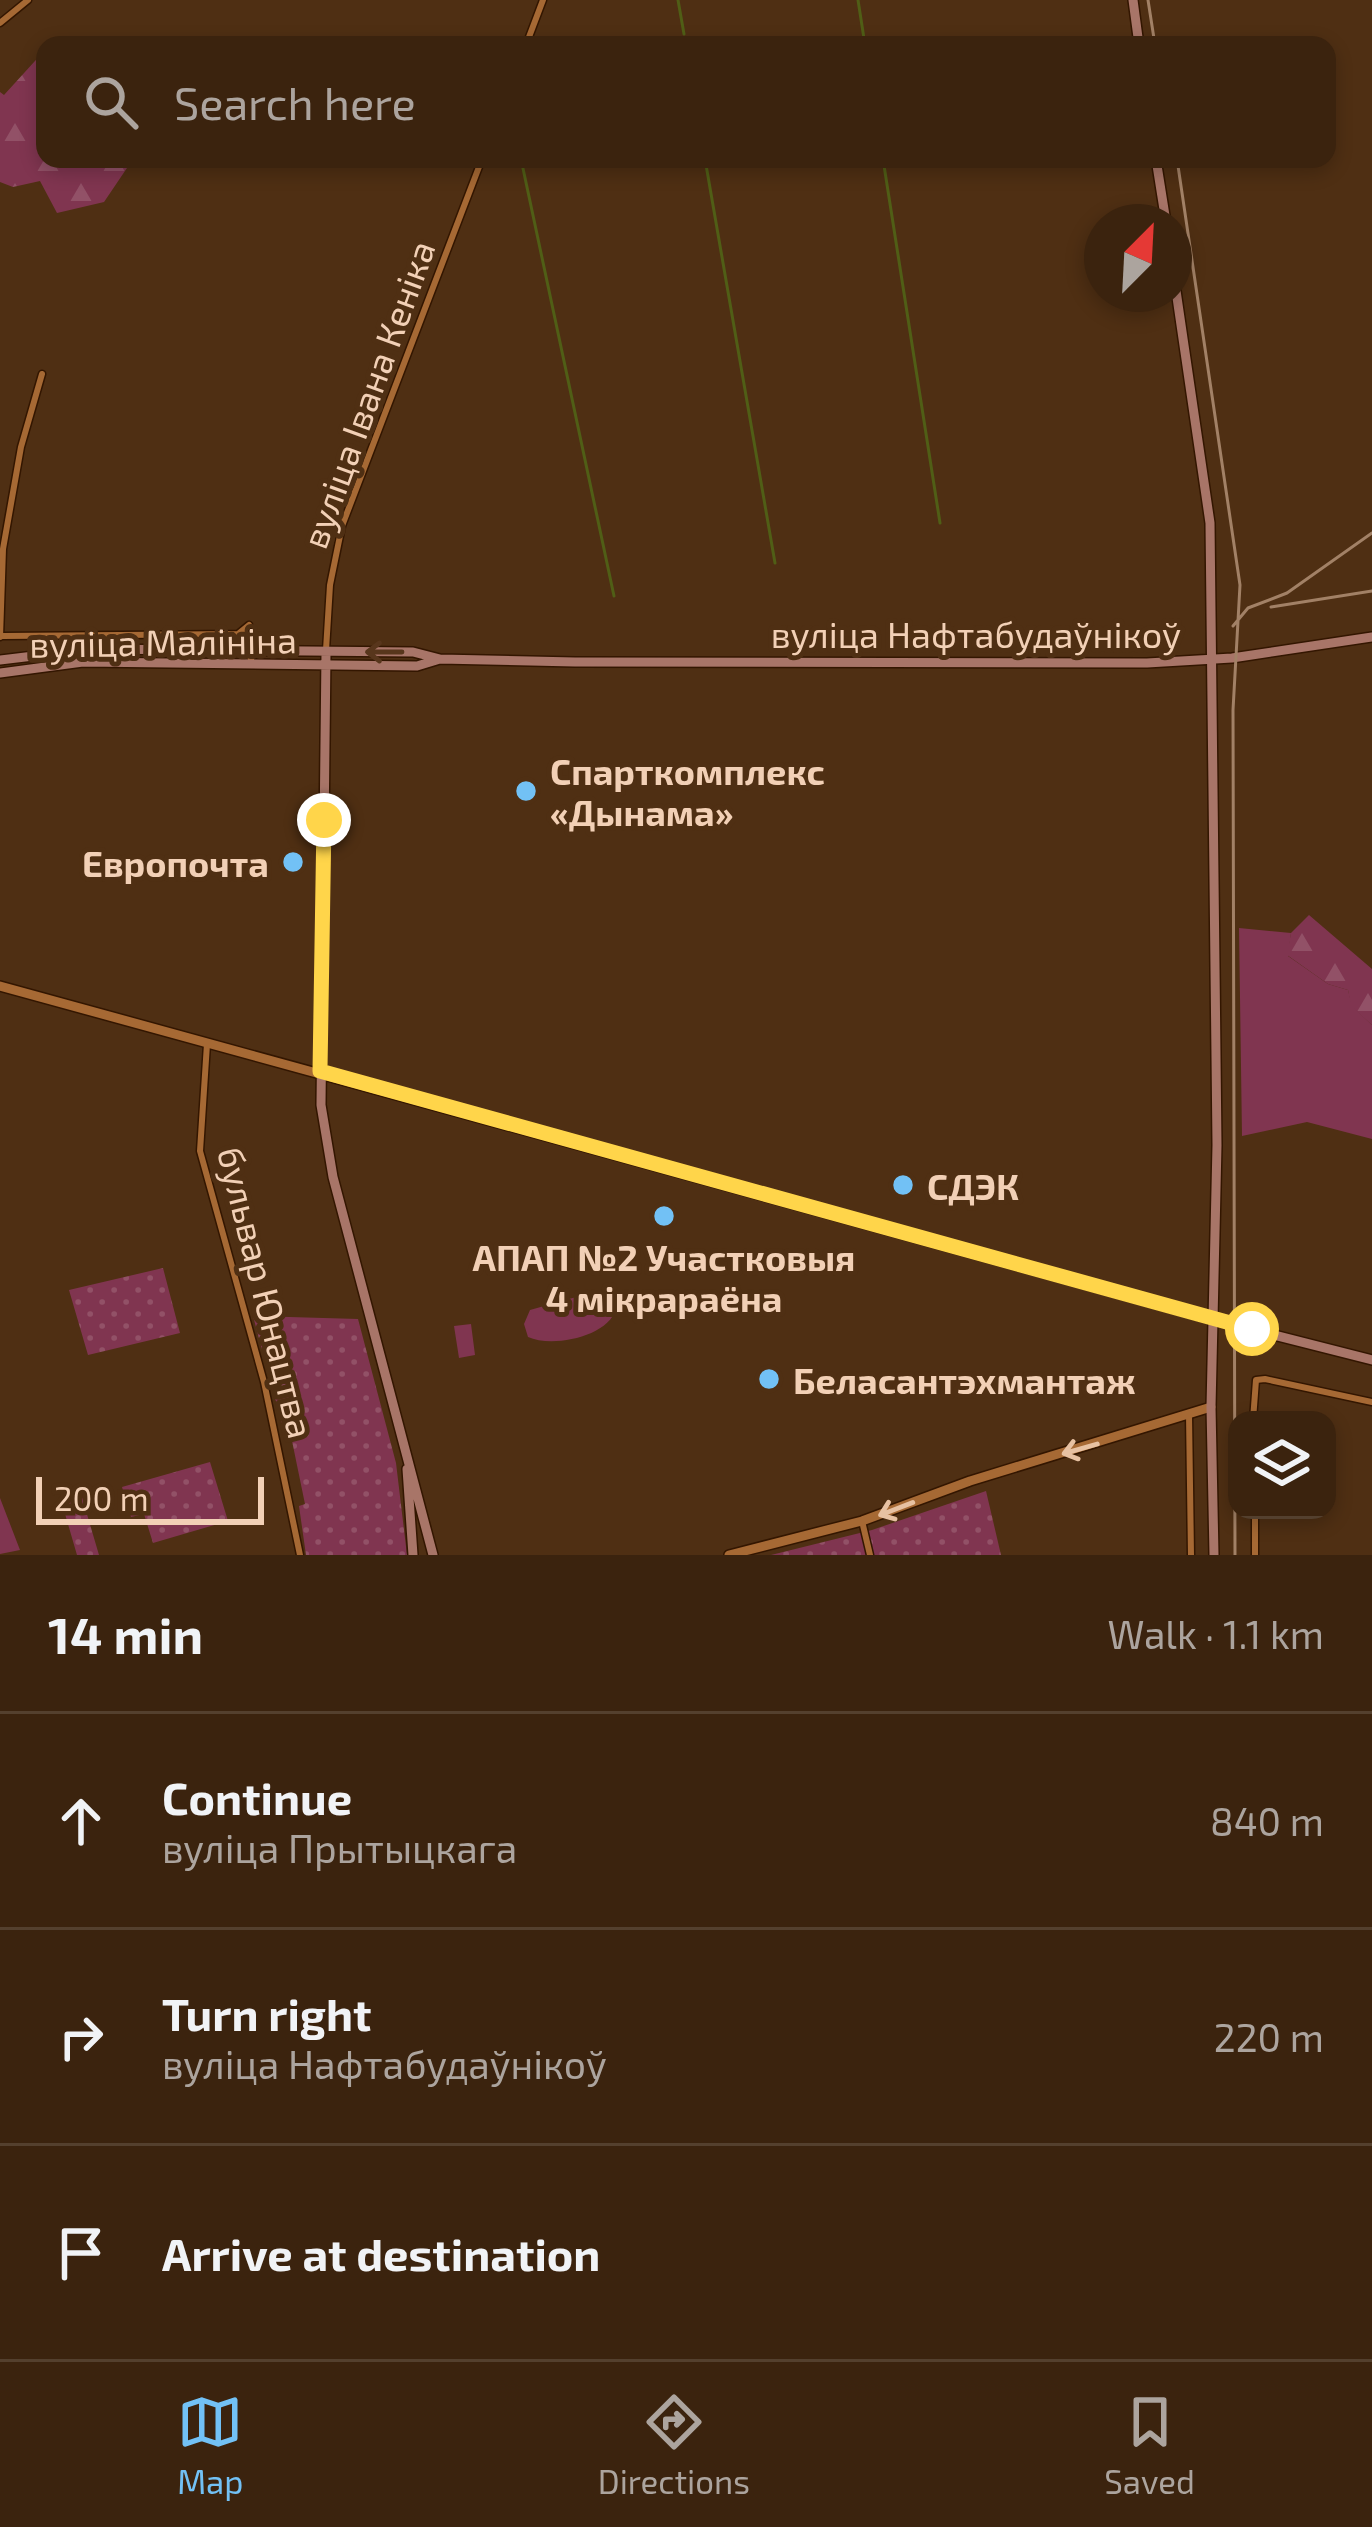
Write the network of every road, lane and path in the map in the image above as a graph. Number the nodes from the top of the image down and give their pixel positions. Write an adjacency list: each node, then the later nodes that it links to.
1 (28, 0): 4 (street)
2 (543, 0): 5 (street)
3 (1133, 0): 6 (main road)
4 (0, 23)
5 (529, 36)
6 (1138, 36)
7 (479, 168): 15 (street, вуліца Івана Кеніка)
8 (1157, 168): 9 (main road)
9 (1163, 204)
10 (1179, 312): 16 (main road)
11 (42, 374): 12 (street, вуліца Малініна)
12 (2, 637): 14 (street, вуліца Малініна)
13 (1372, 637): 16 (main road)
14 (251, 652): 15 (main road, вуліца Малініна); 18 (main road, вуліца Малініна); 19 (street)
15 (326, 653): 17 (main road, вуліца Нафтабудаўнікоў, one-way to 15); 20 (main road)
16 (1209, 658): 17 (main road, вуліца Нафтабудаўнікоў); 25 (main road, вуліца Нафтабудаўнікоў)
17 (440, 659): 20 (main road, вуліца Нафтабудаўнікоў)
18 (0, 660)
19 (252, 665): 20 (main road, вуліца Малініна); 21 (main road, вуліца Малініна)
20 (327, 666): 24 (main road)
21 (0, 673)
22 (0, 986): 23 (street)
23 (207, 1040): 24 (street); 34 (street, бульвар Юнацтва)
24 (320, 1071): 25 (street); 31 (main road)
25 (1215, 1320): 26 (main road); 28 (main road, вуліца Нафтабудаўнікоў)
26 (1372, 1360)
27 (1372, 1402): 29 (street)
28 (1211, 1408): 30 (street); 40 (main road, вуліца Нафтабудаўнікоў)
29 (1254, 1411)
30 (1189, 1415): 33 (street, one-way to 33); 39 (street)
31 (407, 1457): 35 (main road); 36 (main road)
32 (1255, 1519): 41 (street)
33 (862, 1521): 37 (street); 38 (street)
34 (300, 1555)
35 (413, 1555)
36 (433, 1555)
37 (729, 1555)
38 (870, 1555)
39 (1191, 1555)
40 (1214, 1555)
41 (1256, 1555)

